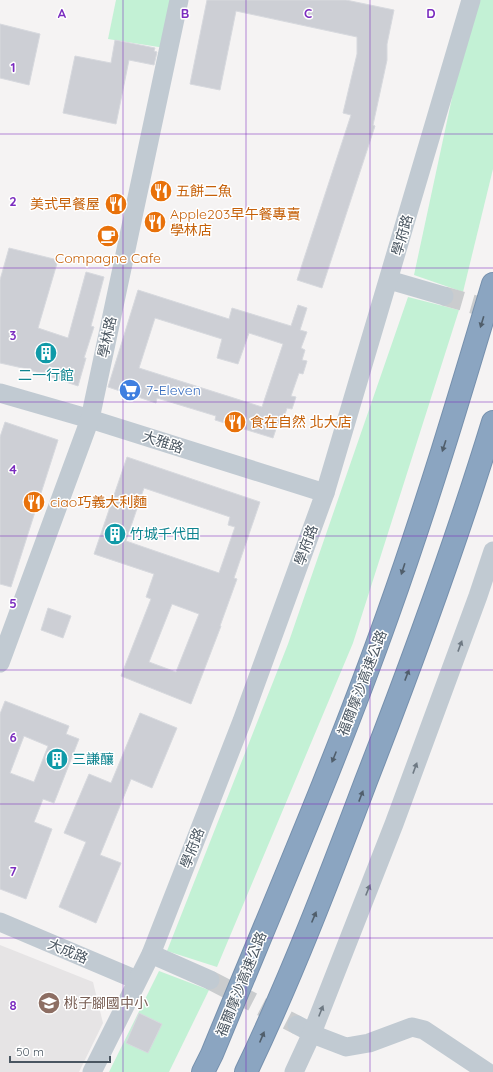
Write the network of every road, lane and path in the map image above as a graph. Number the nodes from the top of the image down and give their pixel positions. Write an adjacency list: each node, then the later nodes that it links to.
1 (179, 0): 7 (street, 學林路)
2 (471, 0): 3 (street, 學府路)
3 (389, 280): 5 (street); 9 (street, 學府路)
4 (493, 284): 18 (highway, 福爾摩沙高速公路, one-way to 18)
5 (444, 296)
6 (0, 393): 7 (street, 大雅路)
7 (90, 418): 9 (street, 大雅路); 11 (street, 學林路)
8 (493, 422): 19 (highway, one-way to 8)
9 (325, 493): 13 (street, 學府路)
10 (493, 551): 16 (street, one-way to 10)
11 (0, 663)
12 (0, 922): 14 (street, 大成路)
13 (151, 954): 14 (street, 學府路); 15 (street)
14 (137, 980): 17 (street, 學府路)
15 (210, 980)
16 (304, 1029): 20 (street); 21 (street)
17 (92, 1072)
18 (203, 1072)
19 (246, 1072)
20 (294, 1072)
21 (487, 1072)

